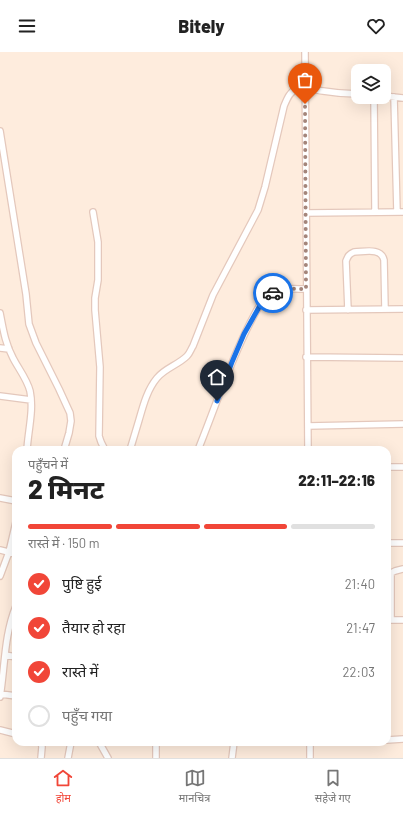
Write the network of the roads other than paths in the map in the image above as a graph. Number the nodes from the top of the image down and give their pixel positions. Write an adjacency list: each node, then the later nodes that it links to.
1 (305, 52): 2 (street)
2 (305, 88): 3 (street); 12 (street); 30 (street)
3 (351, 94)
4 (391, 97): 5 (street)
5 (394, 97): 6 (street); 11 (street)
6 (403, 98)
7 (374, 104): 9 (street)
8 (0, 131): 28 (street)
9 (375, 211): 11 (street); 12 (street)
10 (93, 212): 29 (street)
11 (400, 212)
12 (306, 213): 13 (street)
13 (306, 289): 16 (street); 31 (street)
14 (385, 309): 15 (street); 17 (street); 17 (street)
15 (403, 309)
16 (306, 310): 17 (street); 21 (street)
17 (348, 310)
18 (0, 313): 20 (street)
19 (0, 348): 20 (street)
20 (9, 349): 24 (street)
21 (306, 357): 22 (street); 26 (street)
22 (403, 358)
23 (0, 396): 24 (street)
24 (31, 400): 27 (street)
25 (403, 424): 26 (street)
26 (308, 426): 32 (street)
27 (27, 446)
28 (65, 446)
29 (104, 446)
30 (131, 446)
31 (200, 446)
32 (308, 446)
33 (391, 467): 34 (street)
34 (403, 467)
35 (0, 498): 36 (street)
36 (12, 501)
37 (391, 543): 38 (street)
38 (403, 543)
39 (0, 550): 40 (street)
40 (12, 553)
41 (12, 555): 44 (street)
42 (403, 569): 43 (street)
43 (391, 572)
44 (0, 576)
45 (12, 617): 48 (street)
46 (391, 620): 47 (street)
47 (403, 620)
48 (5, 655): 49 (street); 50 (street)
49 (12, 656)
50 (0, 695): 51 (street)
51 (12, 696)
52 (0, 730): 53 (street)
53 (12, 733)
54 (403, 739): 55 (street)
55 (391, 740)
56 (42, 746): 62 (street)
57 (70, 746): 63 (street)
58 (100, 746): 64 (street)
59 (156, 746): 65 (street)
60 (234, 746): 66 (street)
61 (310, 746): 67 (street)
62 (40, 758)
63 (68, 758)
64 (108, 758)
65 (156, 758)
66 (232, 758)
67 (310, 758)

